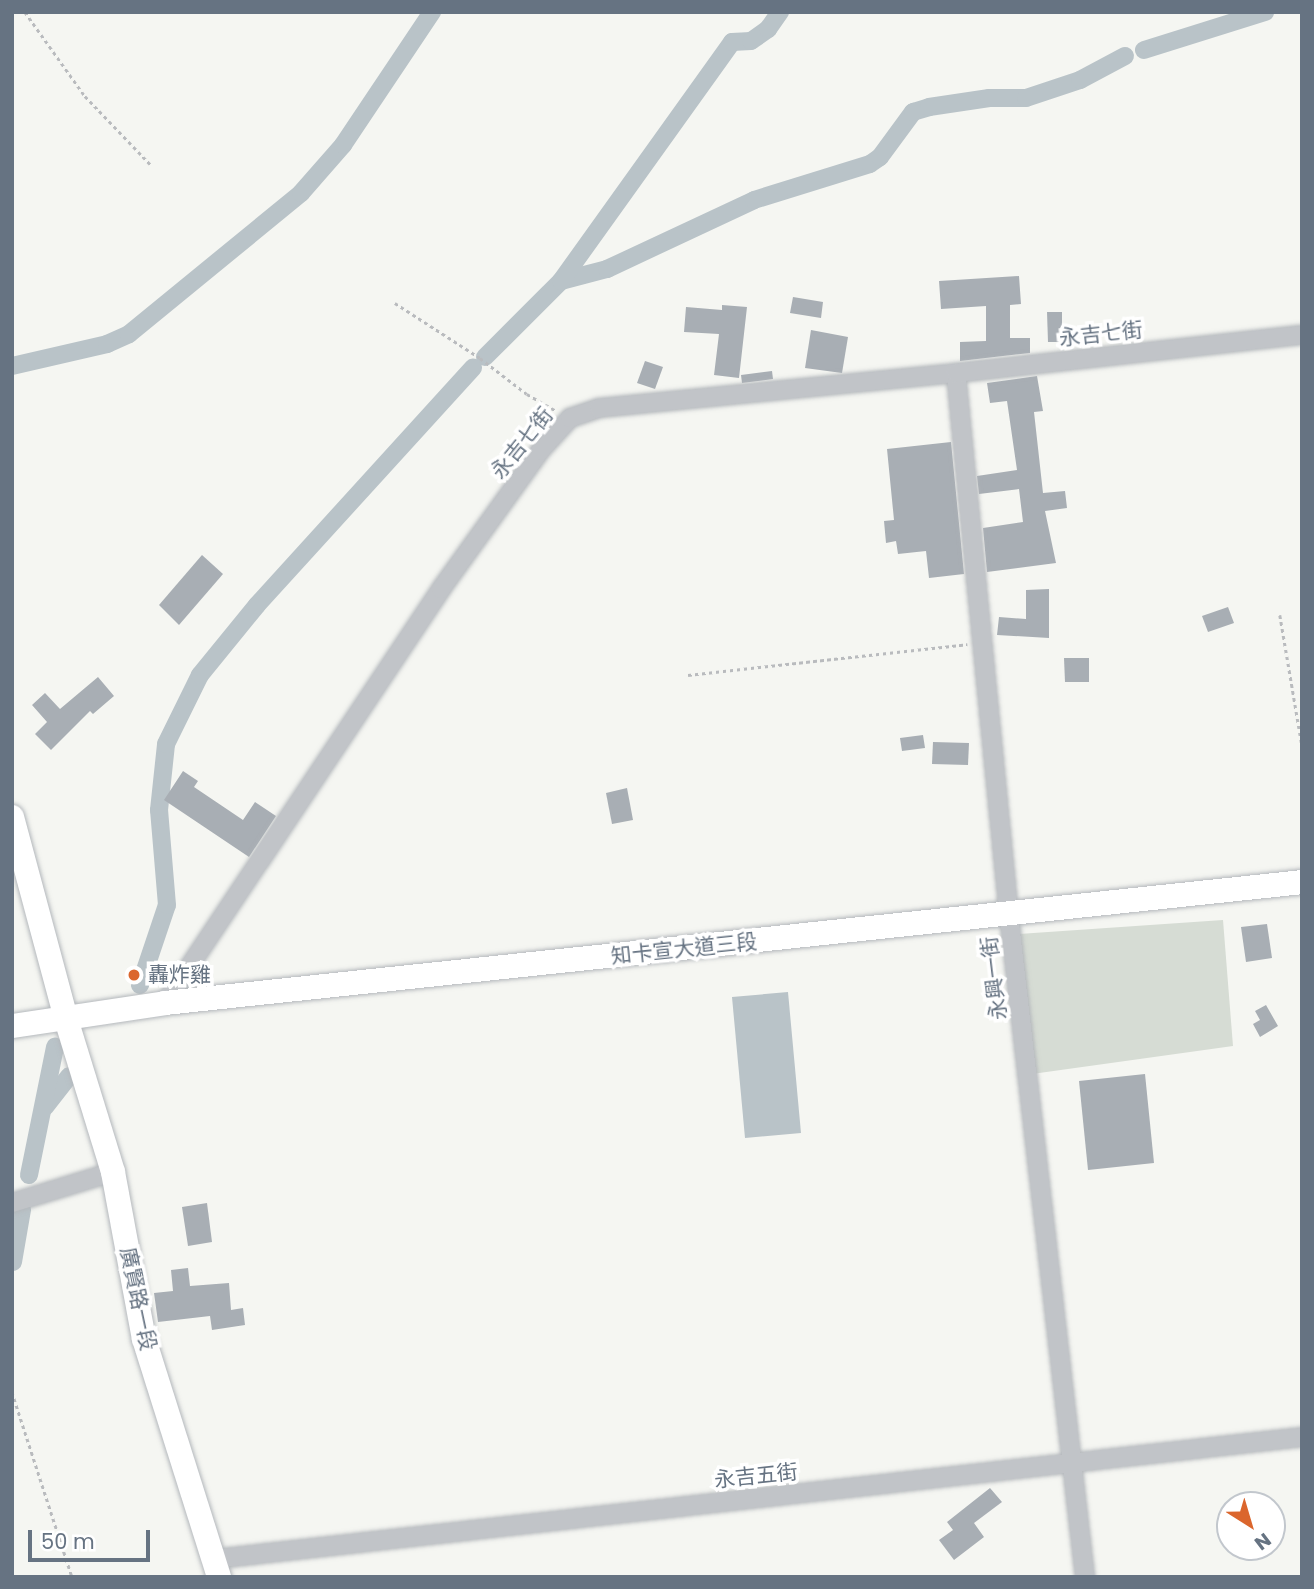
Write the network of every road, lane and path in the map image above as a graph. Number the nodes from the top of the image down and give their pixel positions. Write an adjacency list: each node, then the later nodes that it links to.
1 (25, 12): 2 (path)
2 (152, 166)
3 (394, 303): 6 (path)
4 (1302, 335): 5 (street, 永吉七街)
5 (957, 373): 6 (street, 永吉七街); 8 (street, 永興一街)
6 (570, 418): 14 (street, 永吉七街)
7 (1280, 615): 10 (path)
8 (983, 642): 9 (path); 13 (street, 永興一街)
9 (688, 675)
10 (1302, 745)
11 (12, 817): 15 (street, 廣賢路一段)
12 (1302, 881): 13 (street, 知卡宣大道三段)
13 (1009, 915): 14 (street, 知卡宣大道三段); 21 (street, 永興一街)
14 (166, 1003): 15 (street, 知卡宣大道三段)
15 (66, 1019): 16 (street, 知卡宣大道三段); 17 (street, 廣賢路一段)
16 (12, 1026)
17 (113, 1172): 18 (street); 22 (street, 廣賢路一段)
18 (12, 1203)
19 (12, 1392): 23 (path)
20 (1302, 1437): 21 (street, 永吉五街)
21 (1073, 1464): 22 (street, 永吉五街); 24 (street, 永興一街)
22 (217, 1568)
23 (72, 1577)
24 (1085, 1577)

